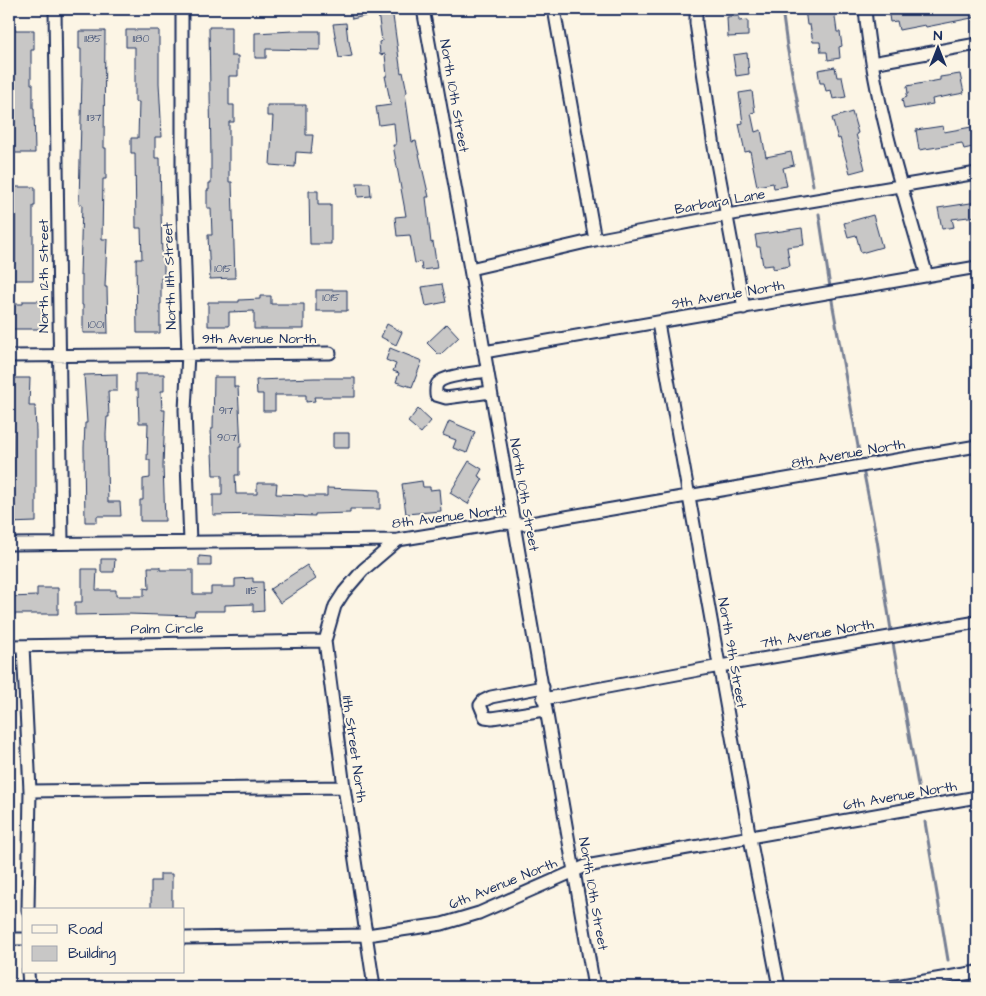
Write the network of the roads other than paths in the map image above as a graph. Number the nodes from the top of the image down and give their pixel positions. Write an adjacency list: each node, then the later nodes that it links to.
1 (55, 9): 22 (street, North 12th Street)
2 (182, 9): 20 (street, North 11th Street)
3 (423, 9): 14 (street, North 10th Street)
4 (554, 9): 12 (street)
5 (696, 9): 11 (street)
6 (865, 9): 8 (street)
7 (977, 44): 8 (street)
8 (872, 62): 10 (street)
9 (977, 172): 10 (street, Barbara Lane)
10 (901, 186): 11 (street, Barbara Lane); 15 (street)
11 (727, 215): 12 (street, Barbara Lane); 16 (street)
12 (595, 240): 14 (street, Barbara Lane)
13 (977, 267): 15 (street, 9th Avenue North)
14 (470, 269): 18 (street, North 10th Street)
15 (927, 276): 16 (street, 9th Avenue North)
16 (744, 308): 17 (street, 9th Avenue North)
17 (658, 323): 18 (street, 9th Avenue North); 26 (street, North 9th Street)
18 (484, 352): 23 (street, North 10th Street)
19 (330, 353): 20 (street, 9th Avenue North)
20 (188, 354): 22 (street, 9th Avenue North); 29 (street, North 11th Street)
21 (9, 356): 22 (street, 9th Avenue North)
22 (60, 356): 30 (street, North 12th Street)
23 (487, 371): 24 (street, North 10th Street); 24 (street)
24 (491, 392): 27 (street, North 10th Street)
25 (977, 446): 26 (street, 8th Avenue North)
26 (688, 497): 27 (street, 8th Avenue North); 36 (street, North 9th Street)
27 (514, 524): 28 (street, 8th Avenue North); 37 (street, North 10th Street)
28 (398, 540): 29 (street, 8th Avenue North); 33 (street, 11th Street North)
29 (190, 542): 30 (street, 8th Avenue North)
30 (62, 543): 31 (street, 8th Avenue North)
31 (9, 544)
32 (977, 622): 36 (street, 7th Avenue North)
33 (325, 642): 35 (street, Palm Circle); 38 (street, 11th Street North)
34 (9, 646): 35 (street, Palm Circle)
35 (23, 646): 39 (street)
36 (720, 666): 37 (street, 7th Avenue North); 41 (street, North 9th Street)
37 (544, 699): 42 (street, North 10th Street)
38 (344, 787): 39 (street); 44 (street, 11th Street North)
39 (30, 791): 43 (street)
40 (977, 797): 41 (street, 6th Avenue North)
41 (750, 838): 42 (street, 6th Avenue North); 53 (street, North 9th Street)
42 (574, 871): 44 (street, 6th Avenue North); 52 (street, North 10th Street)
43 (28, 908)
44 (367, 935): 45 (street, 6th Avenue North); 51 (street, 11th Street North)
45 (185, 938)
46 (9, 939): 47 (street)
47 (22, 939)
48 (977, 972): 54 (street)
49 (28, 974): 50 (street)
50 (28, 987)
51 (374, 987)
52 (594, 987)
53 (779, 987)
54 (890, 987)

